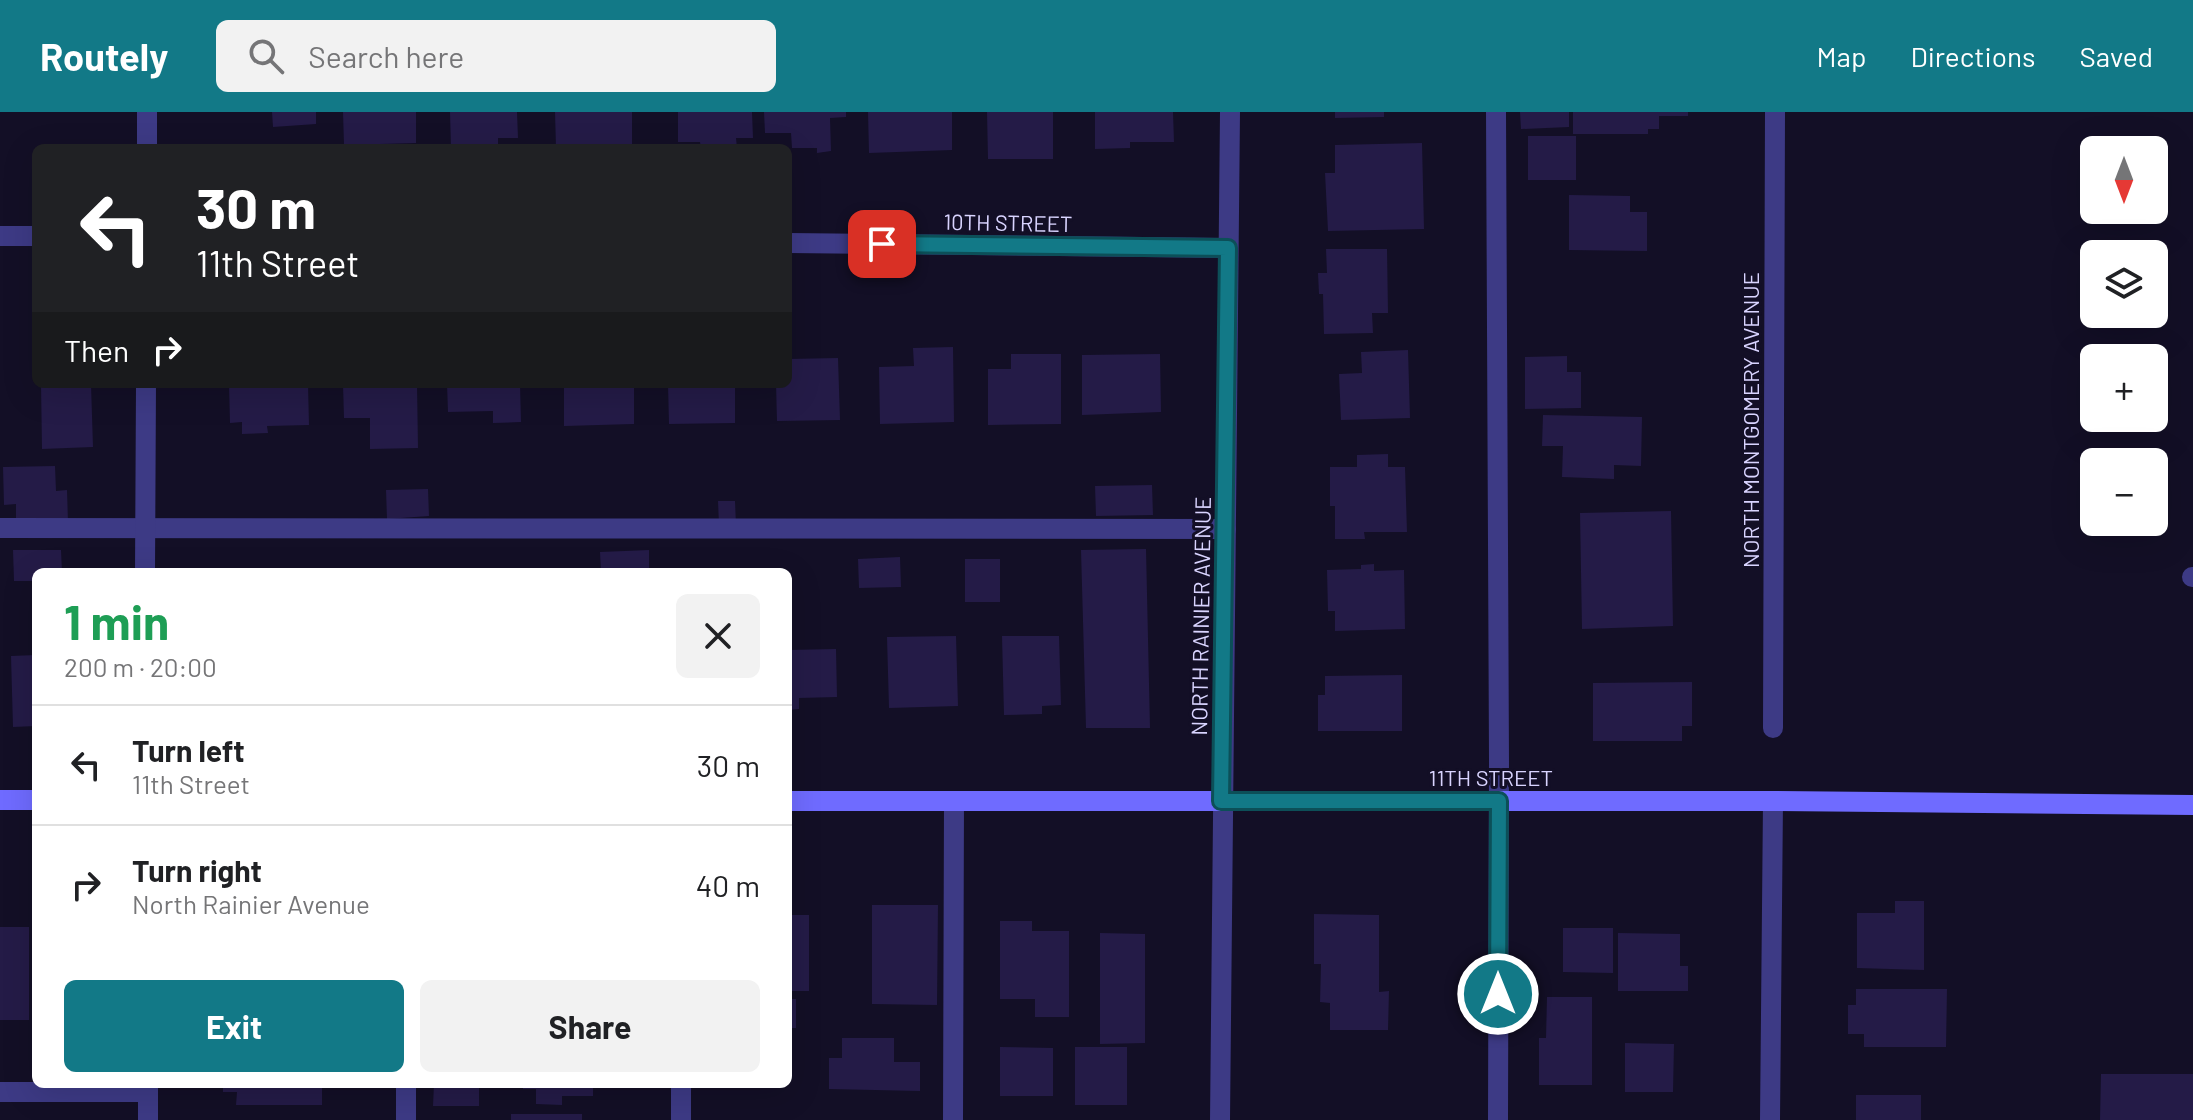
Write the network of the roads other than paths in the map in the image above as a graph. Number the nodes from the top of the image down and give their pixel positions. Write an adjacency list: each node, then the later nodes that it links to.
1 (147, 112): 5 (street)
2 (1230, 112): 9 (street, NORTH RAINIER AVENUE)
3 (1496, 112): 21 (street)
4 (1775, 112): 15 (street, NORTH MONTGOMERY AVENUE)
5 (147, 144)
6 (0, 236): 7 (street)
7 (32, 236)
8 (792, 243): 9 (street, 10TH STREET)
9 (1228, 248): 13 (street, NORTH RAINIER AVENUE)
10 (146, 388): 12 (street)
11 (0, 528): 12 (street)
12 (144, 529): 13 (street); 14 (street)
13 (1226, 529): 20 (street, NORTH RAINIER AVENUE)
14 (145, 568)
15 (1773, 728)
16 (0, 800): 17 (main road)
17 (32, 800)
18 (792, 801): 19 (main road, 11TH STREET)
19 (954, 801): 20 (main road, 11TH STREET); 31 (street)
20 (1221, 801): 21 (main road, 11TH STREET); 32 (street, NORTH RAINIER AVENUE)
21 (1499, 801): 22 (main road, 11TH STREET); 33 (street)
22 (1773, 801): 23 (main road, 11TH STREET); 34 (street)
23 (2193, 805)
24 (148, 1088): 27 (street); 28 (street)
25 (406, 1088): 29 (street)
26 (681, 1088): 30 (street)
27 (0, 1092)
28 (148, 1120)
29 (406, 1120)
30 (681, 1120)
31 (953, 1120)
32 (1220, 1120)
33 (1498, 1120)
34 (1770, 1120)

